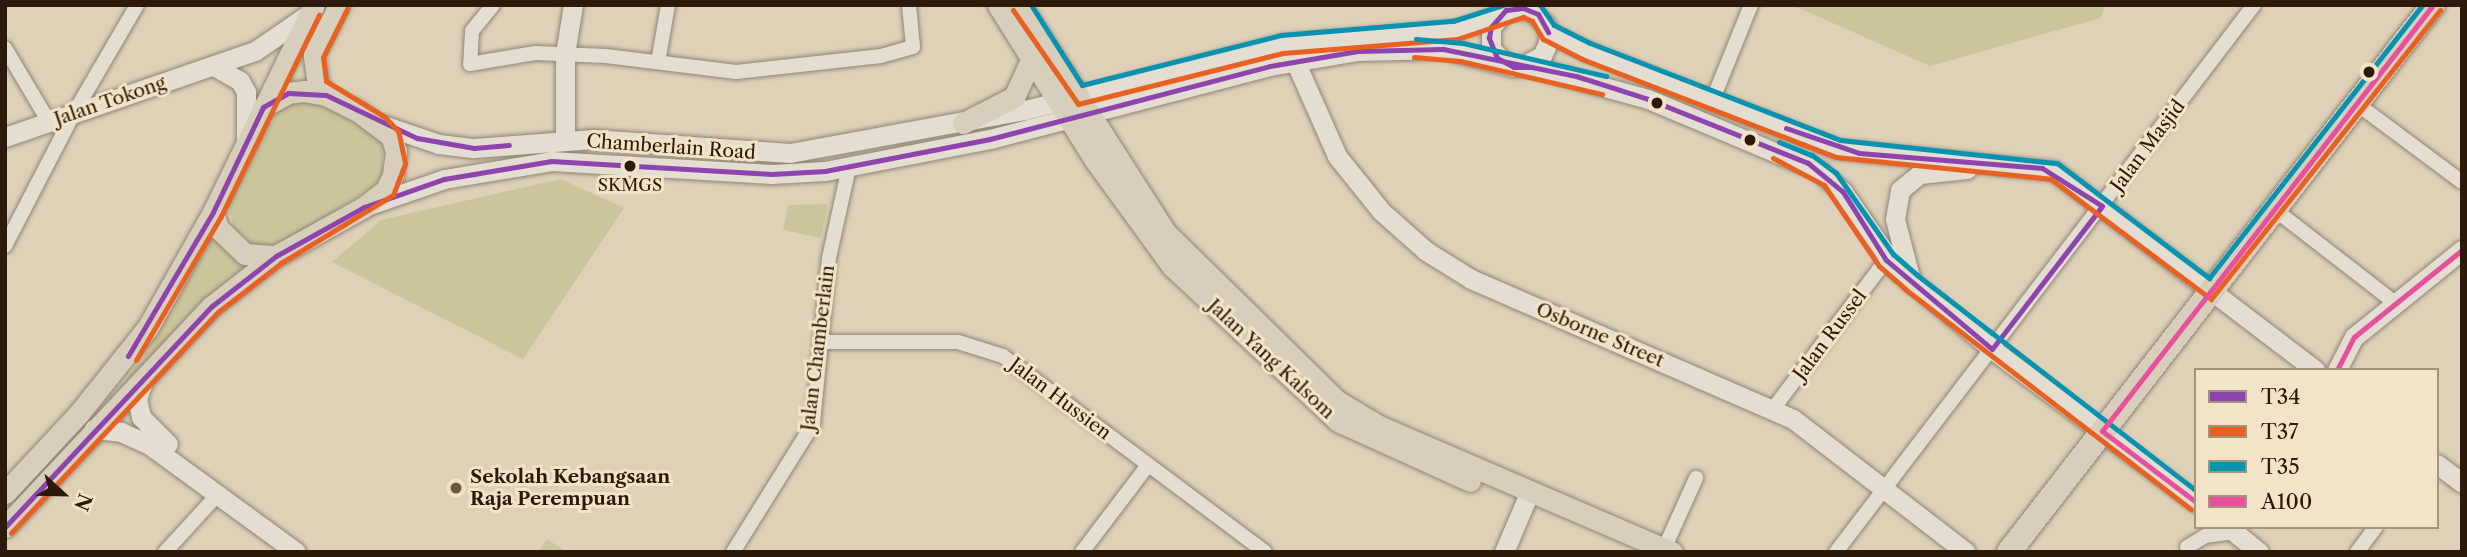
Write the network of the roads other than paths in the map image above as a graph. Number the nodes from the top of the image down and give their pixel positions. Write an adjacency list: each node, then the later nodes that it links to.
1 (137, 5): 30 (street)
2 (339, 5): 24 (main road)
3 (493, 5): 17 (street)
4 (573, 5): 17 (main road)
5 (668, 5): 19 (street)
6 (909, 5): 19 (street)
7 (998, 5): 20 (main road, Jalan Yang Kalsom)
8 (1020, 5): 28 (main road, Jalan Yang Kalsom)
9 (1751, 5): 25 (street)
10 (2255, 5): 42 (street, Jalan Masjid)
11 (2433, 5): 27 (highway)
12 (312, 9): 22 (main road, Jalan Tokong); 29 (main road)
13 (1535, 10): 14 (main road); 15 (main road)
14 (1499, 12): 21 (main road); 28 (main road, Chamberlain Road)
15 (1548, 32): 23 (main road); 25 (main road)
16 (5, 48): 32 (street)
17 (565, 54): 19 (street); 36 (main road)
18 (1295, 61): 21 (main road, Chamberlain Road); 28 (main road, Chamberlain Road); 58 (main road, Osborne Street)
19 (658, 62)
20 (1030, 62): 26 (main road, Jalan Yang Kalsom); 33 (main road)
21 (1506, 64): 23 (main road)
22 (214, 66): 30 (main road, Jalan Tokong); 37 (main road)
23 (1528, 66): 48 (main road)
24 (326, 95): 29 (main road); 34 (main road)
25 (1713, 99): 38 (main road)
26 (1057, 101): 28 (main road, Chamberlain Road); 31 (main road, Jalan Yang Kalsom); 33 (main road, Chamberlain Road)
27 (2356, 103): 40 (street); 43 (highway)
28 (1084, 104): 31 (main road, Chamberlain Road); 54 (main road, Jalan Yang Kalsom)
29 (263, 107): 37 (main road)
30 (74, 113): 32 (main road, Jalan Tokong); 45 (street)
31 (1069, 120): 39 (main road, Chamberlain Road); 54 (main road, Jalan Yang Kalsom)
32 (49, 122): 35 (main road, Jalan Tokong)
33 (962, 123): 36 (main road, Chamberlain Road)
34 (380, 124): 36 (main road, Chamberlain Road); 41 (main road)
35 (5, 137)
36 (565, 139)
37 (246, 141): 44 (main road)
38 (1978, 164): 42 (main road); 49 (main road)
39 (849, 167): 41 (main road, Chamberlain Road); 52 (street, Jalan Chamberlain)
40 (2462, 182)
41 (364, 206): 47 (main road)
42 (2102, 206): 50 (main road); 53 (street, Jalan Masjid)
43 (2274, 209): 50 (highway); 51 (street)
44 (213, 212): 47 (main road); 66 (main road)
45 (5, 246)
46 (2462, 250): 51 (main road)
47 (276, 256): 57 (main road)
48 (1886, 260): 49 (main road); 58 (street, Jalan Russel)
49 (1911, 282): 53 (main road)
50 (2211, 290): 55 (main road); 60 (highway)
51 (2395, 303): 56 (main road)
52 (821, 342): 61 (street, Jalan Hussien); 78 (street, Jalan Chamberlain)
53 (1992, 349): 60 (main road); 65 (street, Jalan Masjid)
54 (1286, 364): 68 (main road, Jalan Yang Kalsom)
55 (2308, 367)
56 (2338, 368)
57 (149, 371): 59 (main road); 67 (main road)
58 (1773, 409): 65 (main road, Osborne Street)
59 (94, 429): 67 (main road); 70 (main road)
60 (2102, 431): 69 (main road); 85 (highway)
61 (1148, 465): 79 (street); 80 (street, Jalan Hussien)
62 (2439, 467): 64 (main road)
63 (1696, 478): 74 (street)
64 (2462, 483)
65 (1885, 489): 83 (street, Jalan Masjid); 84 (main road, Osborne Street)
66 (5, 493)
67 (219, 493): 76 (street); 77 (main road)
68 (1527, 497): 74 (main road, Jalan Yang Kalsom); 81 (main road); 82 (main road, Jalan Yang Kalsom)
69 (2194, 500)
70 (5, 527)
71 (2195, 529): 75 (street)
72 (2374, 529): 87 (street)
73 (2231, 530): 75 (street); 86 (main road)
74 (1668, 550)
75 (2185, 550)
76 (165, 552)
77 (296, 552)
78 (733, 552)
79 (1082, 552)
80 (1265, 552)
81 (1504, 552)
82 (1640, 552)
83 (1836, 552)
84 (1966, 552)
85 (2009, 552)
86 (2259, 552)
87 (2357, 552)

